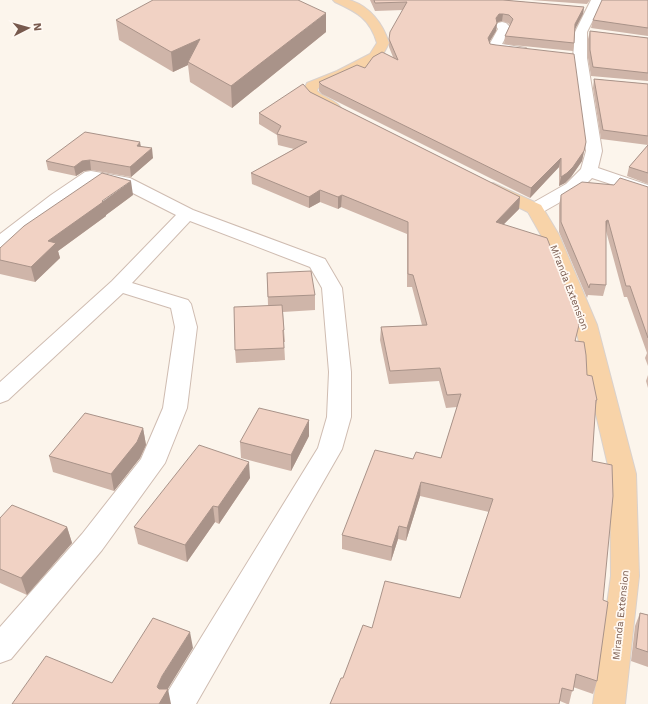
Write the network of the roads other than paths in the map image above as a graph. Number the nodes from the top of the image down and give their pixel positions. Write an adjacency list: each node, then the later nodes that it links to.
1 (339, 0): 7 (main road)
2 (590, 6): 4 (street)
3 (502, 26): 6 (street)
4 (581, 32): 5 (street); 8 (street)
5 (597, 34)
6 (537, 52)
7 (353, 117)
8 (589, 171): 10 (street); 11 (street)
9 (479, 181): 11 (main road)
10 (648, 191)
11 (535, 209): 18 (main road, Miranda Extension)
12 (187, 214): 13 (street); 14 (street); 17 (street)
13 (0, 243)
14 (119, 285): 15 (street); 16 (street)
15 (0, 395)
16 (0, 649)
17 (178, 704)
18 (609, 704)

